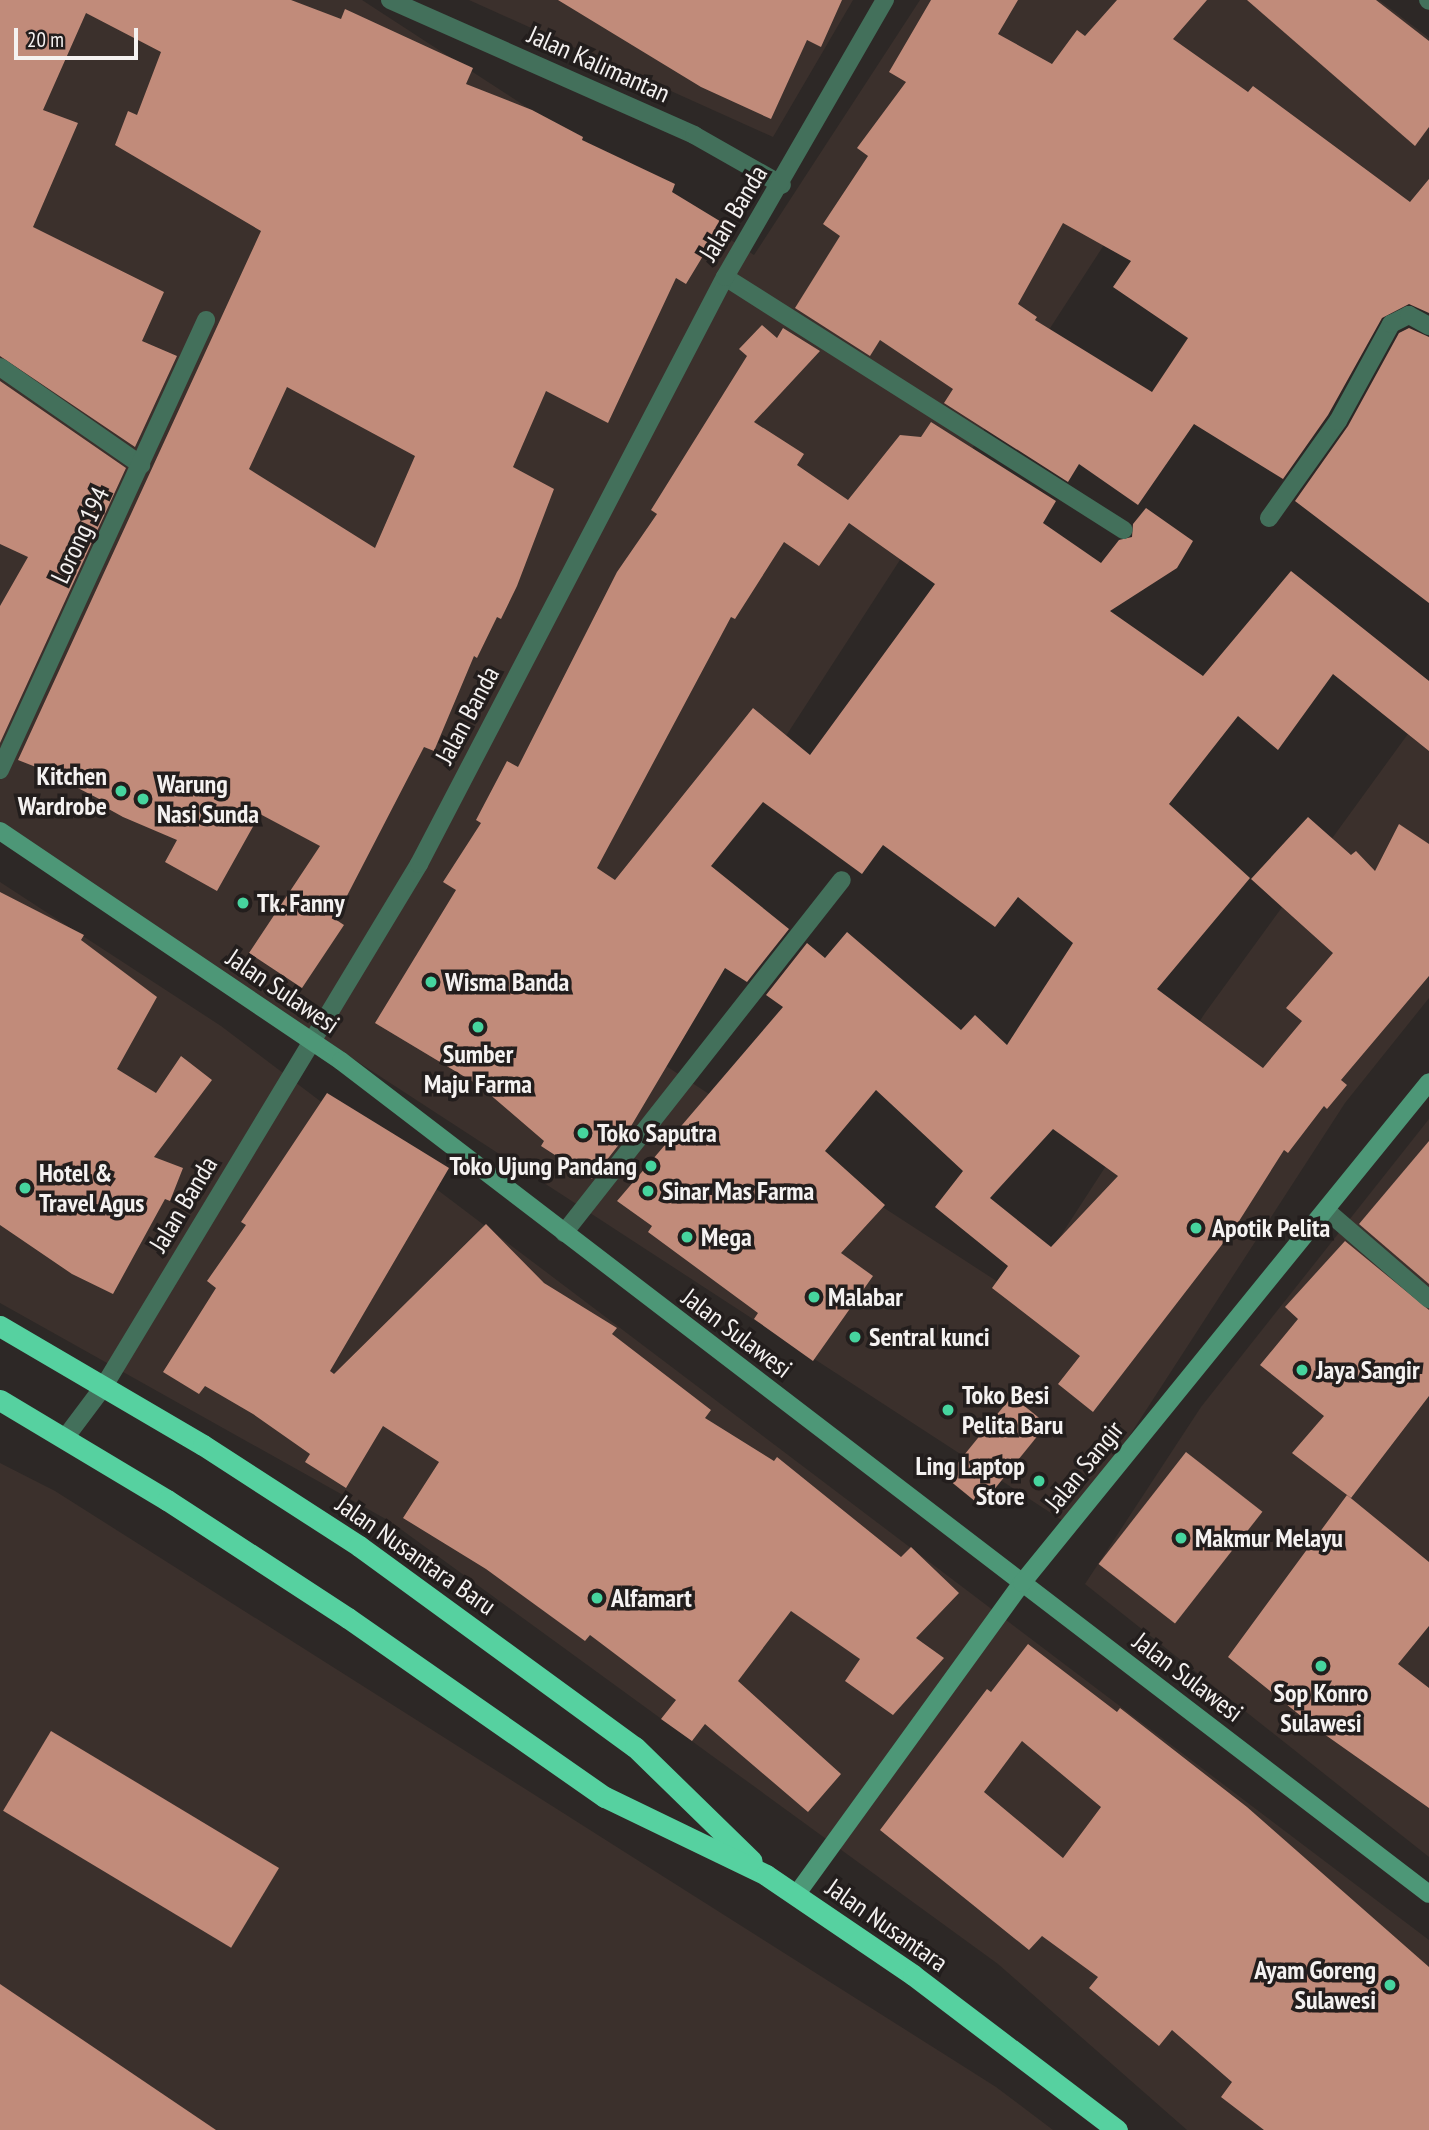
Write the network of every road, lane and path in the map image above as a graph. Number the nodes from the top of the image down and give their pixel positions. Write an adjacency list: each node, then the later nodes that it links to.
1 (390, 0): 3 (street, Jalan Kalimantan)
2 (885, 0): 3 (street, Jalan Banda)
3 (782, 185): 4 (street, Jalan Banda)
4 (725, 277): 10 (street); 14 (street, Jalan Banda)
5 (206, 320): 8 (street, Lorong 194)
6 (1429, 326): 9 (street)
7 (0, 367): 8 (street)
8 (141, 465): 11 (street, Lorong 194)
9 (1269, 518)
10 (1124, 530)
11 (0, 770)
12 (0, 833): 14 (street, Jalan Sulawesi)
13 (842, 880): 17 (street)
14 (312, 1043): 17 (street, Jalan Sulawesi); 20 (street, Jalan Banda)
15 (1429, 1082): 16 (street, Jalan Sangir)
16 (1327, 1211): 18 (street); 23 (street, Jalan Sangir)
17 (564, 1233): 23 (street, Jalan Sulawesi)
18 (1429, 1299)
19 (0, 1326): 20 (highway, Jalan Nusantara Baru)
20 (104, 1386): 22 (street, Jalan Banda); 24 (highway, Jalan Nusantara Baru)
21 (0, 1400): 22 (highway)
22 (65, 1438): 24 (highway, Jalan Nusantara)
23 (1022, 1583): 25 (street, Jalan Sulawesi); 26 (street, Jalan Sangir)
24 (766, 1875): 26 (highway, Jalan Nusantara)
25 (1429, 1894)
26 (796, 1895): 27 (highway, Jalan Nusantara)
27 (1116, 2130)

